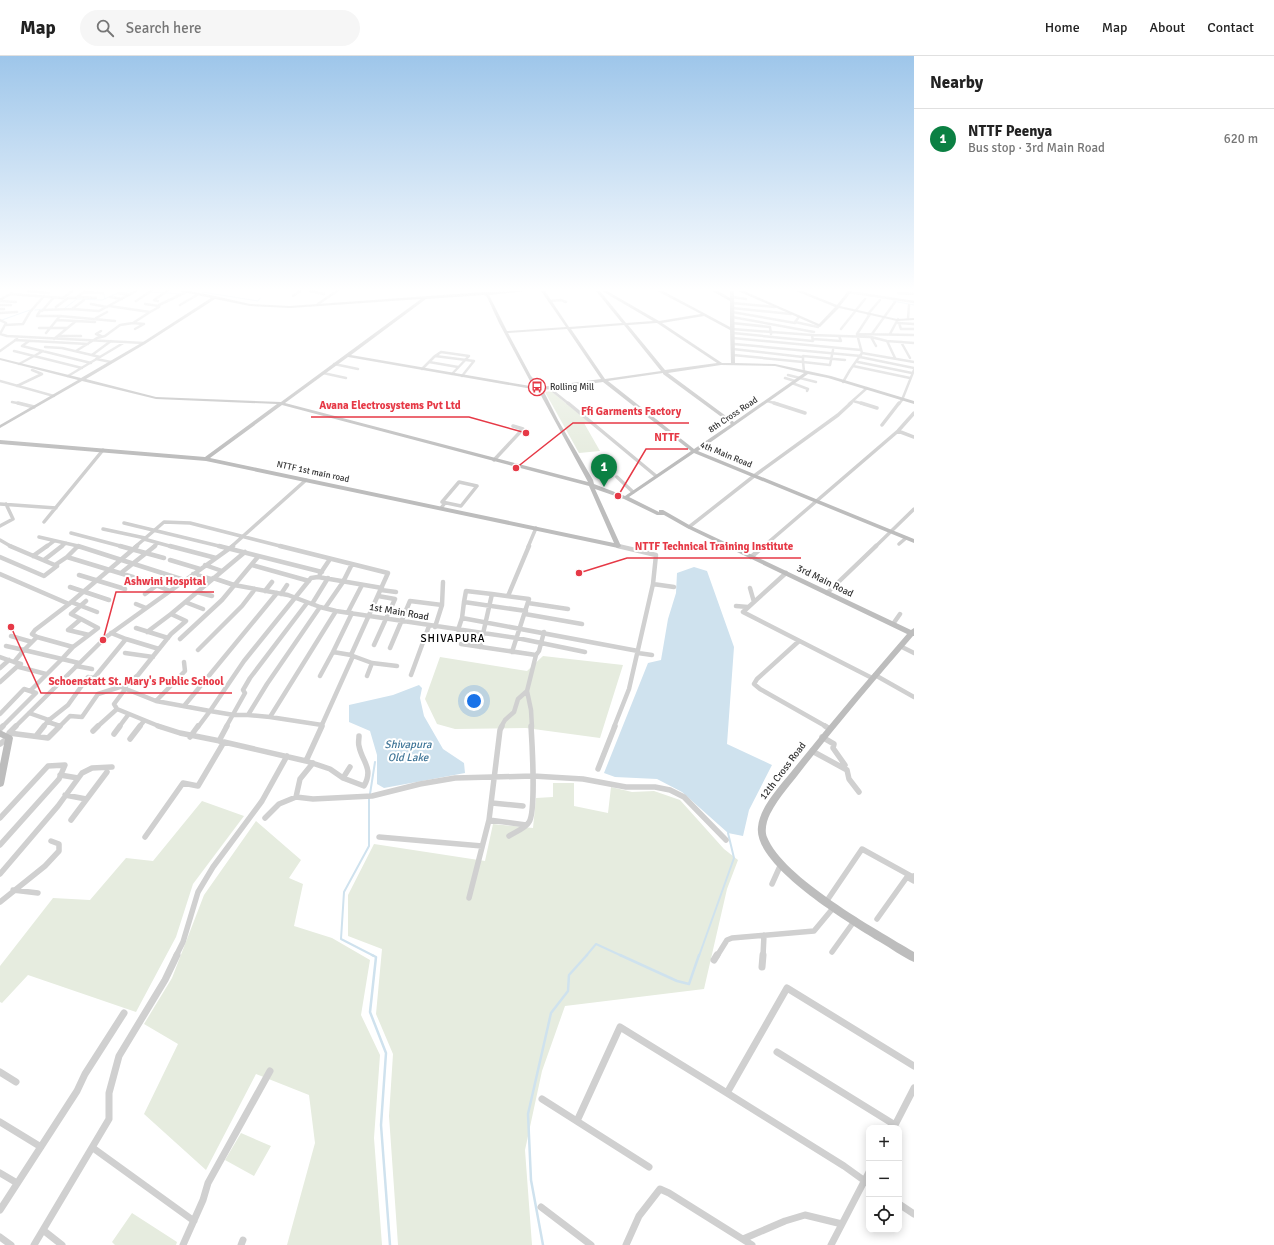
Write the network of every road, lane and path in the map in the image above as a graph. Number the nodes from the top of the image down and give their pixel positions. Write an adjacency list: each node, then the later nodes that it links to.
1 (22, 346): 30 (street)
2 (24, 346): 23 (street)
3 (84, 346): 24 (street)
4 (104, 346): 28 (street)
5 (118, 346): 34 (street)
6 (138, 346): 46 (street)
7 (359, 346): 31 (street)
8 (514, 346): 85 (street)
9 (581, 346): 76 (street, 4th Main Road)
10 (643, 346): 67 (street)
11 (695, 346): 54 (street)
12 (765, 346): 19 (street)
13 (805, 346): 22 (street)
14 (827, 346): 20 (street)
15 (859, 346): 27 (street)
16 (890, 346): 36 (street)
17 (904, 346): 37 (street)
18 (45, 347): 24 (street)
19 (772, 347): 22 (street); 25 (street)
20 (834, 347): 26 (street); 27 (street)
21 (733, 349): 25 (street); 29 (street)
22 (804, 350): 26 (street); 33 (street)
23 (43, 351): 30 (street); 45 (street)
24 (76, 352): 28 (street)
25 (773, 353): 33 (street); 40 (street)
26 (833, 353): 27 (street); 41 (street)
27 (861, 354): 36 (street); 49 (street); 64 (street)
28 (92, 355): 34 (street)
29 (733, 355): 35 (street); 51 (street)
30 (34, 356): 52 (street); 59 (street)
31 (346, 356): 53 (street); 62 (street)
32 (435, 356): 42 (street); 42 (street); 47 (street)
33 (803, 356): 41 (street); 48 (street)
34 (100, 357): 39 (street)
35 (763, 358): 40 (street); 55 (street)
36 (895, 358): 50 (street)
37 (910, 358)
38 (0, 359): 52 (street)
39 (96, 359): 45 (street); 46 (street)
40 (774, 359): 44 (street); 56 (street)
41 (832, 359): 43 (street); 48 (street)
42 (464, 360): 57 (street); 71 (street)
43 (845, 360)
44 (788, 361): 48 (street); 60 (street)
45 (91, 362): 59 (street)
46 (112, 362): 75 (street)
47 (429, 362): 57 (street); 62 (street)
48 (803, 362): 65 (street)
49 (858, 362): 58 (street); 64 (street)
50 (914, 362)
51 (733, 363): 54 (street); 55 (street)
52 (19, 364): 70 (street)
53 (334, 364): 61 (street); 66 (street)
54 (721, 364): 67 (street)
55 (764, 365): 56 (street)
56 (775, 365): 60 (street)
57 (458, 366): 68 (street)
58 (852, 366): 74 (street); 80 (street)
59 (82, 368): 70 (street)
60 (789, 368): 65 (street)
61 (358, 369)
62 (422, 369): 68 (street)
63 (32, 370): 82 (street)
64 (913, 370): 74 (street)
65 (806, 371): 78 (street, 8th Cross Road); 80 (street)
66 (322, 373): 72 (street); 92 (street)
67 (665, 373): 76 (street); 98 (street)
68 (452, 374): 71 (street)
69 (788, 375): 78 (street)
70 (68, 376): 75 (street)
71 (462, 376): 85 (street)
72 (346, 378)
73 (785, 378): 78 (street)
74 (910, 378): 88 (street)
75 (83, 379): 87 (street); 92 (street)
76 (604, 380): 83 (street); 106 (street, 4th Main Road)
77 (0, 381): 82 (street)
78 (796, 381): 79 (street); 81 (street); 86 (street); 89 (street, 8th Cross Road)
79 (816, 382)
80 (843, 382): 84 (street)
81 (811, 384)
82 (17, 386): 87 (street)
83 (549, 388): 85 (street); 109 (street)
84 (867, 388): 88 (street); 90 (street)
85 (539, 389): 113 (street)
86 (807, 391)
87 (54, 396): 94 (street)
88 (902, 400): 93 (street); 99 (street)
89 (767, 401): 96 (street); 98 (street, 8th Cross Road)
90 (853, 401): 95 (street); 110 (street)
91 (12, 402): 94 (street)
92 (280, 403): 107 (street); 108 (street)
93 (914, 403)
94 (34, 407): 101 (street)
95 (876, 408)
96 (805, 413)
97 (914, 413): 102 (street)
98 (734, 424): 106 (street, 8th Cross Road)
99 (882, 425)
100 (513, 426): 108 (street)
101 (0, 427)
102 (898, 431): 103 (street); 116 (street)
103 (914, 437)
104 (0, 442): 105 (street, NTTF 1st main road)
105 (103, 450): 107 (street, NTTF 1st main road); 120 (street)
106 (694, 451): 109 (street, 8th Cross Road); 110 (street, 4th Main Road)
107 (206, 459): 112 (street, NTTF 1st main road)
108 (494, 460): 113 (street)
109 (656, 476): 114 (street, 8th Cross Road)
110 (754, 476): 116 (street, 4th Main Road); 127 (street)
111 (617, 477): 114 (street)
112 (306, 480): 121 (street, NTTF 1st main road); 134 (street)
113 (592, 484): 115 (street, 3rd Main Road); 123 (street, 3rd Main Road); 144 (street)
114 (633, 492): 115 (street, 8th Cross Road)
115 (627, 496): 123 (street, 3rd Main Road)
116 (818, 502): 131 (street, 4th Main Road); 152 (street)
117 (445, 503): 117 (street); 121 (street)
118 (0, 504): 119 (street)
119 (6, 504): 120 (street); 126 (street)
120 (56, 508): 124 (street)
121 (441, 508): 128 (street, NTTF 1st main road)
122 (914, 508): 131 (street)
123 (663, 514): 127 (street, 3rd Main Road)
124 (44, 522)
125 (124, 523): 130 (street)
126 (0, 526)
127 (689, 527): 152 (street, 3rd Main Road)
128 (536, 528): 144 (street, NTTF 1st main road); 205 (street)
129 (102, 529): 136 (street)
130 (154, 529): 134 (street); 136 (street); 145 (street)
131 (890, 531): 135 (street, 4th Main Road); 200 (street)
132 (71, 533): 146 (street)
133 (39, 537): 138 (street)
134 (242, 537): 145 (street); 157 (street)
135 (906, 538): 139 (street, 4th Main Road); 142 (street)
136 (144, 539): 140 (street); 146 (street)
137 (0, 540): 149 (street)
138 (54, 541): 141 (street); 149 (street)
139 (914, 541)
140 (158, 543): 148 (street); 154 (street)
141 (66, 544): 143 (street); 158 (street)
142 (899, 544)
143 (78, 546): 151 (street); 156 (street)
144 (618, 546): 183 (street)
145 (230, 548): 147 (street); 154 (street)
146 (133, 549): 148 (street); 156 (street)
147 (245, 552): 167 (street); 168 (street)
148 (146, 553): 153 (street); 160 (street)
149 (33, 556): 158 (street)
150 (0, 557): 162 (street)
151 (67, 557): 162 (street); 166 (street)
152 (751, 557): 170 (street, 3rd Main Road)
153 (164, 558)
154 (216, 558): 163 (street)
155 (257, 558): 164 (street)
156 (120, 559): 160 (street); 166 (street)
157 (330, 559): 161 (street); 168 (street)
158 (44, 560): 162 (street)
159 (170, 560): 165 (street)
160 (134, 563): 169 (street); 178 (street)
161 (352, 564): 181 (street); 193 (street)
162 (55, 565)
163 (206, 565): 165 (street); 167 (street)
164 (252, 565): 179 (street); 184 (street)
165 (200, 569): 171 (street)
166 (109, 570): 169 (street); 177 (street)
167 (222, 571): 176 (street)
168 (322, 572): 174 (street)
169 (121, 573): 187 (street)
170 (786, 573): 200 (street, 3rd Main Road); 211 (street)
171 (193, 574): 176 (street, 1st Main Road); 178 (street)
172 (79, 575): 177 (street)
173 (1, 576): 212 (street)
174 (318, 577): 175 (street); 179 (street)
175 (328, 578): 181 (street); 213 (street)
176 (212, 579): 184 (street, 1st Main Road); 197 (street)
177 (96, 580): 191 (street); 196 (street)
178 (184, 580): 194 (street)
179 (309, 581): 206 (street)
180 (272, 582): 195 (street)
181 (343, 582): 186 (street); 223 (street)
182 (443, 582): 216 (street)
183 (653, 584): 189 (street); 271 (street)
184 (234, 585): 192 (street, 1st Main Road); 254 (street)
185 (287, 585): 199 (street)
186 (362, 585): 193 (street); 227 (street)
187 (156, 586): 194 (street); 201 (street)
188 (70, 587): 196 (street)
189 (674, 587)
190 (750, 588): 211 (street)
191 (125, 589)
192 (255, 589): 195 (street, 1st Main Road); 267 (street)
193 (382, 589): 198 (street); 204 (street)
194 (170, 591): 221 (street)
195 (265, 591): 199 (street, 1st Main Road)
196 (83, 592): 207 (street); 212 (street)
197 (197, 592): 203 (street); 209 (street)
198 (396, 592)
199 (279, 593): 206 (street, 1st Main Road); 302 (street)
200 (827, 593): 238 (street, 3rd Main Road)
201 (145, 594)
202 (492, 594): 205 (street); 210 (street); 217 (street)
203 (212, 596)
204 (378, 596): 231 (street); 233 (street)
205 (508, 596): 214 (street)
206 (294, 598): 213 (street, 1st Main Road); 304 (street)
207 (109, 600)
208 (86, 601): 218 (street)
209 (185, 602): 222 (street); 229 (street)
210 (464, 602): 217 (street); 234 (street)
211 (754, 602): 220 (street)
212 (70, 603): 218 (street); 250 (street)
213 (309, 603): 223 (street, 1st Main Road); 308 (street)
214 (528, 603): 224 (street); 228 (street)
215 (136, 604): 221 (street)
216 (442, 605): 235 (street); 239 (street)
217 (489, 605): 228 (street); 236 (street)
218 (80, 606): 226 (street); 232 (street)
219 (736, 606): 220 (street)
220 (748, 607): 255 (street)
221 (146, 608): 246 (street)
222 (203, 608)
223 (323, 608): 225 (street, 1st Main Road); 309 (street)
224 (568, 608)
225 (336, 611): 227 (street, 1st Main Road); 310 (street)
226 (97, 612)
227 (350, 613): 231 (street, 1st Main Road); 268 (street)
228 (525, 613): 237 (street); 241 (street)
229 (171, 614): 243 (street); 251 (street)
230 (900, 614): 238 (street)
231 (368, 615): 233 (street, 1st Main Road); 276 (street)
232 (80, 618): 248 (street); 248 (street)
233 (385, 618): 235 (street, 1st Main Road); 259 (street)
234 (462, 618): 236 (street); 242 (street)
235 (403, 621): 239 (street, 1st Main Road); 264 (street)
236 (485, 622): 241 (street); 247 (street)
237 (582, 624)
238 (893, 624): 245 (street, 3rd Main Road)
239 (432, 626): 242 (street, 1st Main Road); 289 (street)
240 (136, 628): 243 (street)
241 (520, 628): 244 (street); 252 (street)
242 (458, 630): 247 (street, 1st Main Road)
243 (147, 632): 251 (street)
244 (544, 632): 257 (street); 271 (street)
245 (913, 632): 261 (street, 12th Cross Road)
246 (112, 633): 253 (street); 284 (street)
247 (483, 634): 252 (street, 1st Main Road); 263 (street)
248 (89, 635): 262 (street)
249 (11, 636): 256 (street)
250 (37, 637): 256 (street); 262 (street)
251 (168, 638): 265 (street)
252 (517, 638): 257 (street, 1st Main Road); 269 (street)
253 (126, 640): 265 (street); 293 (street)
254 (180, 640)
255 (799, 641): 292 (street); 315 (street)
256 (32, 642): 266 (street)
257 (541, 643): 270 (street, 1st Main Road); 274 (street)
258 (461, 644): 263 (street)
259 (374, 645)
260 (6, 646): 266 (street)
261 (900, 646): 273 (street); 292 (street, 12th Cross Road)
262 (73, 647): 279 (street)
263 (480, 647): 269 (street)
264 (390, 648)
265 (159, 649): 278 (street)
266 (24, 650): 279 (street); 280 (street)
267 (198, 650)
268 (333, 652): 276 (street); 290 (street)
269 (512, 652): 274 (street)
270 (585, 652)
271 (638, 652): 275 (street); 336 (street)
272 (125, 653): 278 (street)
273 (914, 653)
274 (536, 655): 297 (street)
275 (652, 655)
276 (352, 656): 282 (street); 313 (street)
277 (0, 657): 280 (street)
278 (153, 657): 296 (street)
279 (62, 659): 284 (street); 288 (street)
280 (11, 661): 283 (street); 286 (street)
281 (184, 662): 301 (street)
282 (372, 662): 285 (street); 291 (street)
283 (20, 664): 288 (street); 295 (street)
284 (78, 665): 287 (street); 299 (street)
285 (397, 666)
286 (0, 668)
287 (92, 669)
288 (46, 674): 298 (street)
289 (411, 675)
290 (320, 676)
291 (367, 676)
292 (874, 677): 300 (street); 315 (street, 12th Cross Road)
293 (94, 678): 294 (street); 311 (street)
294 (110, 681)
295 (0, 682)
296 (124, 688): 301 (street); 303 (street); 314 (street)
297 (527, 691): 339 (street); 340 (street)
298 (33, 692): 299 (street); 306 (street); 316 (street)
299 (47, 696): 305 (street)
300 (914, 697)
301 (156, 701): 302 (street)
302 (184, 706): 304 (street)
303 (116, 709): 307 (street); 317 (street)
304 (210, 711): 308 (street); 322 (street)
305 (29, 713): 311 (street); 320 (street)
306 (0, 714)
307 (128, 715): 312 (street); 319 (street)
308 (234, 715): 309 (street); 326 (street)
309 (248, 715): 310 (street)
310 (270, 717): 313 (street)
311 (49, 721): 314 (street); 321 (street)
312 (144, 721): 322 (street); 325 (street)
313 (322, 725): 330 (street)
314 (60, 726): 321 (street)
315 (828, 728): 324 (street, 12th Cross Road)
316 (0, 729)
317 (93, 730)
318 (0, 733): 320 (street)
319 (114, 734)
320 (9, 735): 321 (street); 327 (street); 332 (street)
321 (36, 736)
322 (190, 736): 326 (street)
323 (359, 736): 342 (street)
324 (822, 737): 328 (street, 12th Cross Road); 333 (street)
325 (130, 739)
326 (221, 742): 329 (street); 356 (street)
327 (0, 744)
328 (812, 751): 344 (street); 362 (street, 12th Cross Road)
329 (287, 756): 330 (street); 394 (street)
330 (306, 761): 331 (street)
331 (313, 763): 342 (street); 346 (street)
332 (2, 765): 343 (street)
333 (845, 765)
334 (112, 767): 341 (street)
335 (350, 767): 342 (street)
336 (598, 768)
337 (106, 772): 347 (street)
338 (60, 775): 341 (street); 350 (street); 360 (street)
339 (495, 776): 340 (street); 346 (street); 348 (street)
340 (533, 776): 354 (street); 358 (street)
341 (78, 778): 345 (street)
342 (342, 778)
343 (0, 784)
344 (859, 792)
345 (65, 795): 347 (street); 363 (street)
346 (296, 797): 351 (street)
347 (86, 799): 352 (street)
348 (492, 803): 349 (street); 353 (street)
349 (523, 806)
350 (0, 818)
351 (265, 818)
352 (71, 820)
353 (489, 820): 354 (street); 361 (street)
354 (526, 826): 355 (street)
355 (509, 836)
356 (145, 837)
357 (379, 837): 361 (street)
358 (726, 840)
359 (51, 841): 367 (street)
360 (0, 845)
361 (482, 846): 369 (street)
362 (781, 864): 366 (street); 371 (street, 12th Cross Road)
363 (0, 874)
364 (914, 876): 371 (street)
365 (914, 881): 373 (street)
366 (772, 884)
367 (13, 890): 368 (street); 370 (street)
368 (38, 893)
369 (469, 898)
370 (0, 902)
371 (826, 902): 372 (street, 12th Cross Road)
372 (834, 907): 374 (street, 12th Cross Road); 375 (street)
373 (877, 919)
374 (854, 920): 376 (street); 377 (street, 12th Cross Road)
375 (764, 935): 378 (street); 379 (street)
376 (832, 952)
377 (914, 957)
378 (714, 960)
379 (762, 967)
380 (124, 1013): 393 (street)
381 (777, 1052): 391 (street)
382 (914, 1066): 387 (street)
383 (270, 1071): 403 (street)
384 (0, 1072): 385 (street)
385 (16, 1082)
386 (914, 1088): 392 (street)
387 (727, 1093): 389 (street); 397 (street)
388 (542, 1099): 389 (street)
389 (577, 1121): 395 (street)
390 (0, 1122): 393 (street)
391 (891, 1125)
392 (895, 1125)
393 (41, 1147): 398 (street)
394 (93, 1148): 403 (street); 405 (street)
395 (649, 1167)
396 (0, 1173): 398 (street)
397 (866, 1183): 404 (street)
398 (17, 1184): 401 (street)
399 (902, 1206): 402 (street)
400 (541, 1207): 412 (street)
401 (0, 1210)
402 (914, 1214)
403 (194, 1221): 411 (street)
404 (842, 1224): 407 (street); 415 (street)
405 (43, 1230): 409 (street); 410 (street)
406 (0, 1237): 408 (street)
407 (743, 1239): 413 (street); 414 (street)
408 (10, 1245)
409 (34, 1245)
410 (62, 1245)
411 (182, 1245)
412 (591, 1245)
413 (626, 1245)
414 (752, 1245)
415 (831, 1245)

